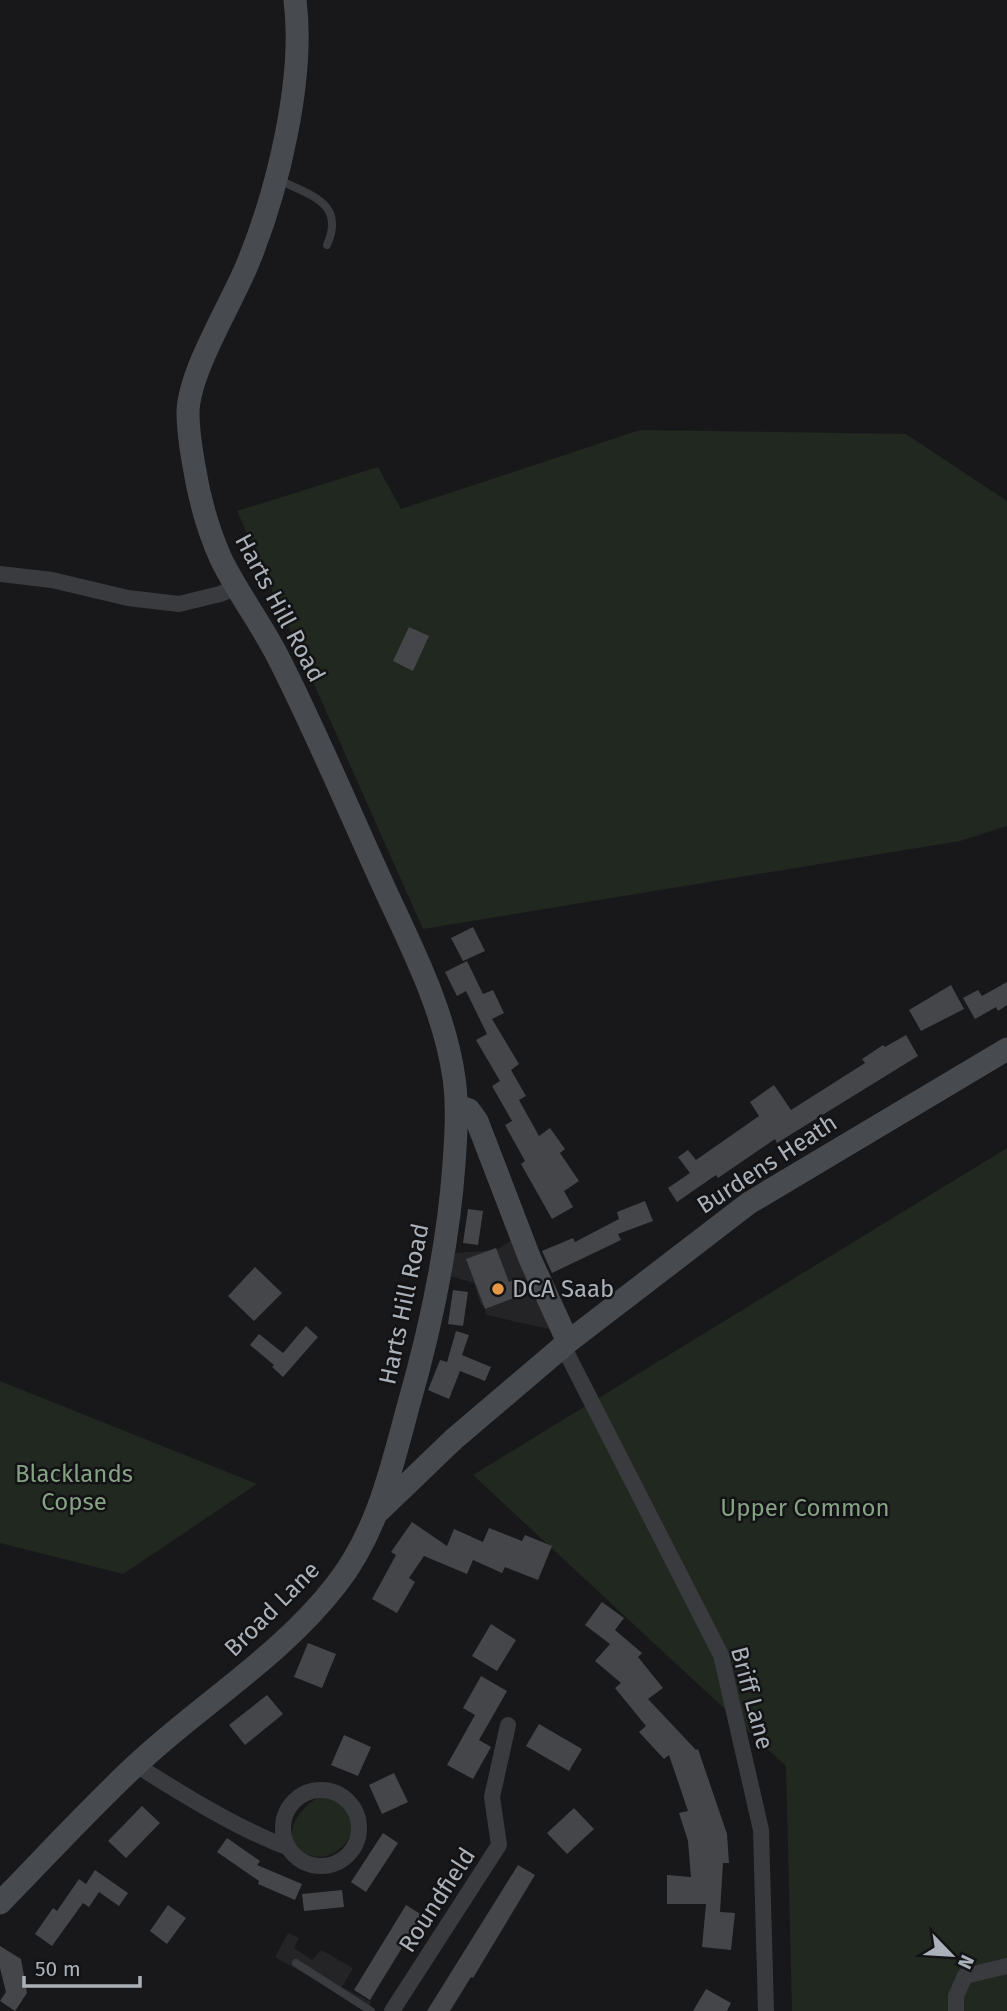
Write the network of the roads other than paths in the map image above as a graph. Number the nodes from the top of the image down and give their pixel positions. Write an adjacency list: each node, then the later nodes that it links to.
1 (295, 0): 2 (street, Harts Hill Road)
2 (276, 178): 3 (lane); 5 (street, Harts Hill Road)
3 (327, 245)
4 (0, 574): 5 (street)
5 (237, 587): 7 (street, Harts Hill Road)
6 (1001, 1058): 8 (street, Burdens Heath)
7 (456, 1105): 8 (street); 9 (street, Harts Hill Road)
8 (566, 1344): 9 (street, Broad Lane); 18 (street, Briff Lane)
9 (379, 1511): 11 (street, Broad Lane)
10 (508, 1725): 17 (street, Roundfield)
11 (136, 1765): 12 (street); 13 (street, Broad Lane)
12 (289, 1848): 12 (street)
13 (0, 1903)
14 (296, 1964): 16 (lane)
15 (1007, 1966): 19 (street)
16 (371, 2011)
17 (392, 2011)
18 (766, 2011)
19 (956, 2011)

